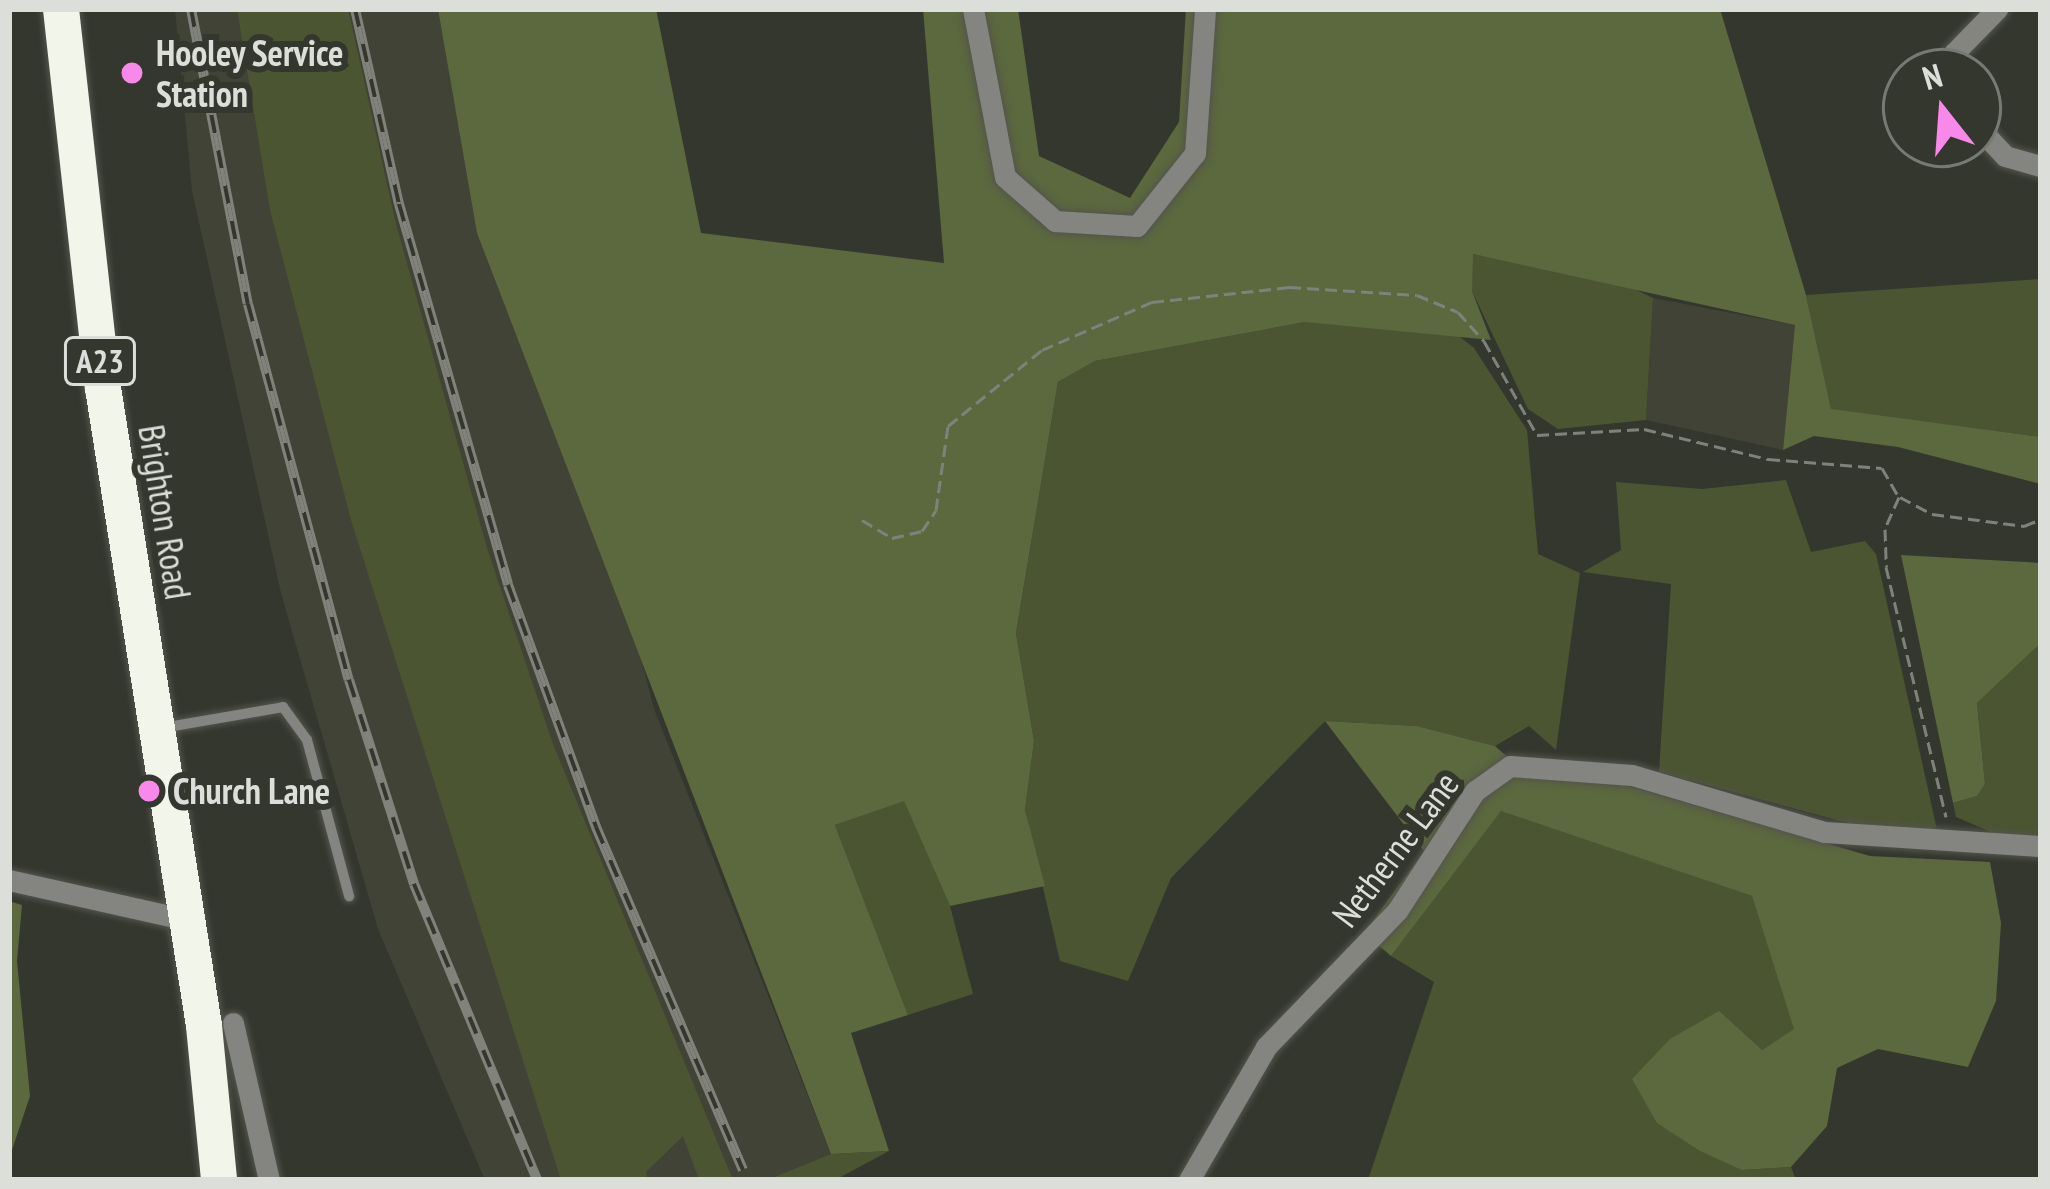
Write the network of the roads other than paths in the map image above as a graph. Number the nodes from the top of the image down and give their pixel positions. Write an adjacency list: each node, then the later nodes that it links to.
1 (61, 9): 8 (highway, Brighton Road / A23)
2 (973, 9): 3 (street)
3 (1205, 9)
4 (1997, 9): 5 (street)
5 (1965, 48)
6 (2002, 153): 7 (street)
7 (2041, 166)
8 (158, 729): 11 (lane); 12 (highway, Brighton Road / A23)
9 (2041, 846): 17 (street, Netherne Lane)
10 (9, 880): 12 (street)
11 (349, 896)
12 (188, 920): 13 (highway, Brighton Road / A23)
13 (219, 1025): 14 (highway, Brighton Road / A23); 15 (highway, Brighton Road / A23); 16 (street, Brighton Road)
14 (219, 1180)
15 (245, 1180)
16 (269, 1180)
17 (1190, 1180)

